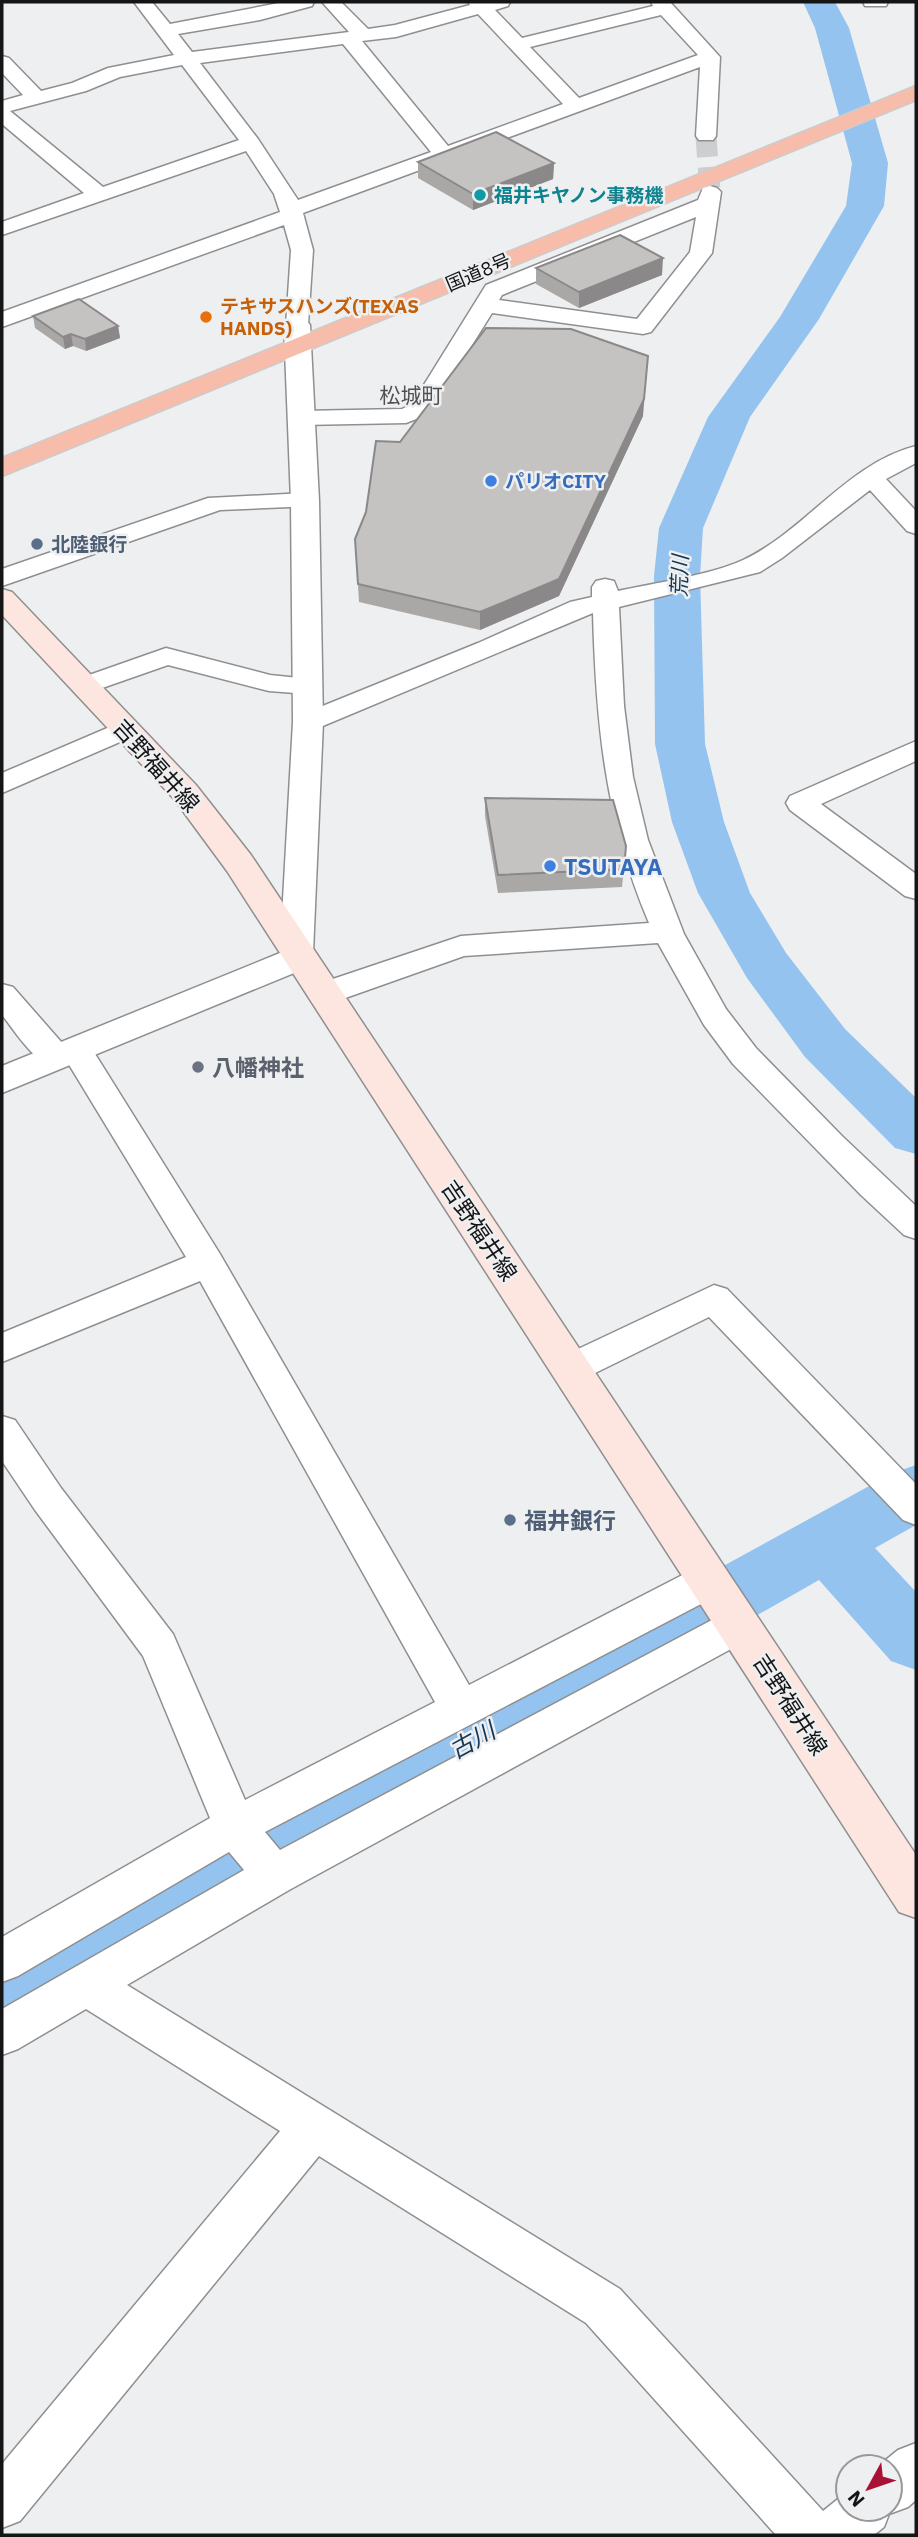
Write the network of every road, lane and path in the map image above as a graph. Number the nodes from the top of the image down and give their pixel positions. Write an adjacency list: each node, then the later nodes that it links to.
1 (143, 2): 8 (street)
2 (305, 2): 8 (street)
3 (331, 2): 9 (street)
4 (872, 2): 5 (street)
5 (878, 2)
6 (487, 3): 9 (street); 10 (street)
7 (663, 5): 10 (street); 11 (street)
8 (164, 31): 12 (street)
9 (356, 36): 12 (street); 22 (street)
10 (519, 44): 17 (street)
11 (710, 57): 17 (street); 20 (street)
12 (184, 59): 16 (street); 21 (street)
13 (2, 62): 16 (street)
14 (916, 72): 15 (highway, 国道8号)
15 (904, 90): 28 (highway, 国道8号)
16 (37, 98): 18 (street)
17 (576, 106): 22 (street)
18 (2, 107)
19 (2, 114): 23 (street)
20 (706, 136)
21 (251, 143): 23 (street); 24 (street)
22 (444, 154): 24 (street)
23 (99, 195): 25 (street)
24 (292, 212): 27 (street); 28 (street)
25 (2, 229)
26 (486, 305): 26 (street); 30 (street)
27 (2, 320)
28 (297, 336): 29 (highway, 国道8号); 30 (street); 32 (highway, 国道8号)
29 (130, 390)
30 (301, 418): 34 (street)
31 (916, 453): 33 (street)
32 (2, 468)
33 (871, 477): 35 (street); 36 (street)
34 (305, 500): 37 (street); 38 (street)
35 (916, 526)
36 (609, 596): 40 (street); 45 (street)
37 (3, 598): 39 (main road, 吉野福井線)
38 (308, 686): 39 (street); 40 (street)
39 (85, 687): 41 (main road, 吉野福井線)
40 (308, 722): 46 (street)
41 (126, 729): 43 (street); 46 (main road, 吉野福井線)
42 (916, 750): 44 (street)
43 (2, 784)
44 (916, 889)
45 (670, 932): 47 (street); 51 (street)
46 (297, 955): 47 (main road, 吉野福井線); 49 (street)
47 (323, 994): 54 (main road, 吉野福井線)
48 (2, 995): 49 (street)
49 (66, 1053): 50 (street); 52 (street)
50 (2, 1080)
51 (916, 1226)
52 (208, 1263): 53 (street); 59 (street)
53 (2, 1348)
54 (572, 1368): 56 (street); 57 (main road, 吉野福井線)
55 (2, 1431): 60 (street)
56 (916, 1509)
57 (710, 1580): 58 (main road, 吉野福井線); 59 (street)
58 (739, 1625): 61 (street); 62 (main road, 吉野福井線)
59 (461, 1709): 60 (street)
60 (235, 1826): 61 (street); 63 (street)
61 (274, 1876): 64 (street)
62 (913, 1884)
63 (2, 1961)
64 (86, 1984): 65 (street); 66 (street)
65 (2, 2033)
66 (314, 2126): 67 (street); 68 (street)
67 (834, 2502)
68 (2, 2503)

